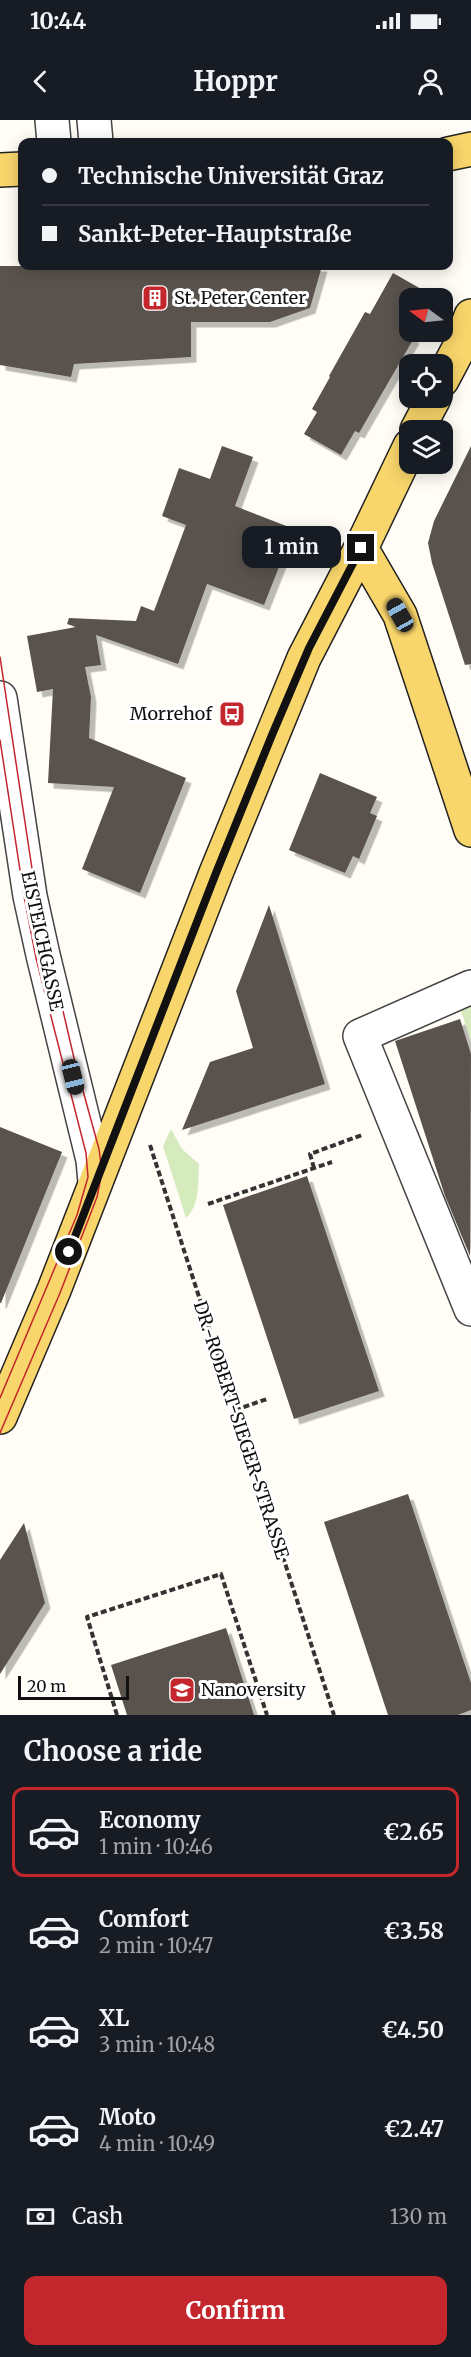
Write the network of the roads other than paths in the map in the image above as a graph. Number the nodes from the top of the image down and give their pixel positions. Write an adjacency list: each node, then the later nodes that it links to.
1 (52, 120): 3 (street)
2 (94, 120): 4 (street)
3 (54, 138)
4 (96, 138)
5 (471, 149): 6 (main road)
6 (453, 153)
7 (18, 169): 8 (main road)
8 (0, 170)
9 (471, 316): 10 (main road)
10 (465, 352): 11 (main road)
11 (453, 367)
12 (399, 469): 13 (main road)
13 (361, 548): 15 (main road); 17 (main road)
14 (0, 698): 17 (street, EISTEICHGASSE)
15 (471, 830)
16 (471, 987): 18 (street)
17 (95, 1182): 19 (main road)
18 (471, 1310)
19 (0, 1417)

